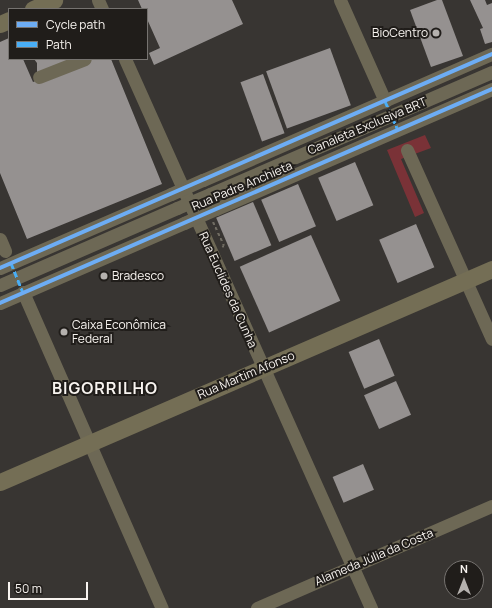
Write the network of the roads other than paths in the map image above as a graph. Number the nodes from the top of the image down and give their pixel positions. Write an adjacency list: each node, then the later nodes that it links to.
1 (54, 0): 3 (main road)
2 (340, 0): 10 (street)
3 (35, 8)
4 (492, 54): 10 (street, Rua Padre Anchieta)
5 (82, 60): 8 (street)
6 (124, 60): 22 (street, Rua Euclides da Cunha)
7 (492, 72): 13 (street, Canaleta Exclusiva BRT)
8 (39, 77)
9 (492, 89): 14 (street, Rua Padre Anchieta)
10 (385, 101): 12 (street, Rua Padre Anchieta)
11 (407, 150): 17 (street)
12 (245, 162): 13 (street); 15 (street, Rua Padre Anchieta, bridge)
13 (252, 176): 14 (street); 18 (street, Canaleta Exclusiva BRT, bridge)
14 (258, 190): 19 (street, Rua Padre Anchieta, bridge)
15 (0, 268)
16 (492, 269): 17 (main road, Rua Martim Afonso)
17 (466, 280): 21 (street); 22 (main road, Rua Martim Afonso)
18 (0, 285)
19 (24, 292): 20 (street, Rua Padre Anchieta); 23 (street)
20 (0, 303)
21 (492, 340)
22 (263, 368): 23 (main road, Rua Martim Afonso); 26 (street, Rua Euclides da Cunha)
23 (89, 443): 24 (main road, Rua Martim Afonso); 27 (street)
24 (0, 482)
25 (492, 506): 26 (street, Alameda Júlia da Costa)
26 (352, 567): 28 (street, Alameda Júlia da Costa); 29 (street, Rua Euclides da Cunha)
27 (162, 608)
28 (257, 608)
29 (371, 608)

